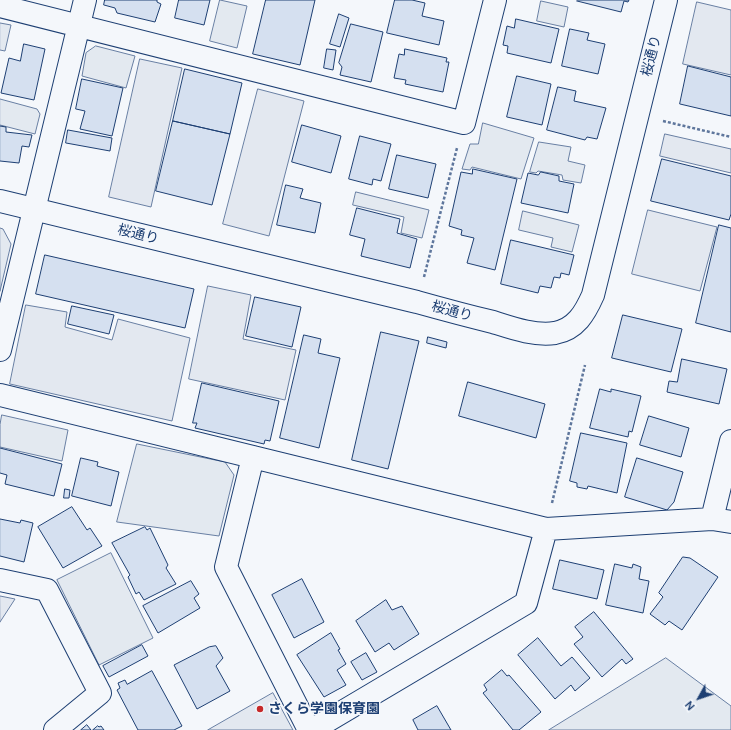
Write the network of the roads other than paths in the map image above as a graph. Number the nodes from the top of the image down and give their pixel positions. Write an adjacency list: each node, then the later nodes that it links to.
1 (85, 0): 5 (street)
2 (495, 0): 5 (street)
3 (666, 0): 7 (street, 桜通り)
4 (0, 6): 5 (street)
5 (79, 25): 7 (street)
6 (0, 201): 7 (street, 桜通り)
7 (34, 210): 8 (street)
8 (0, 350)
9 (0, 395): 11 (street)
10 (731, 441): 12 (street)
11 (253, 457): 13 (street); 16 (street)
12 (722, 520): 13 (street)
13 (546, 529): 17 (street)
14 (0, 580): 15 (street)
15 (55, 730)
16 (309, 730)
17 (312, 730)

